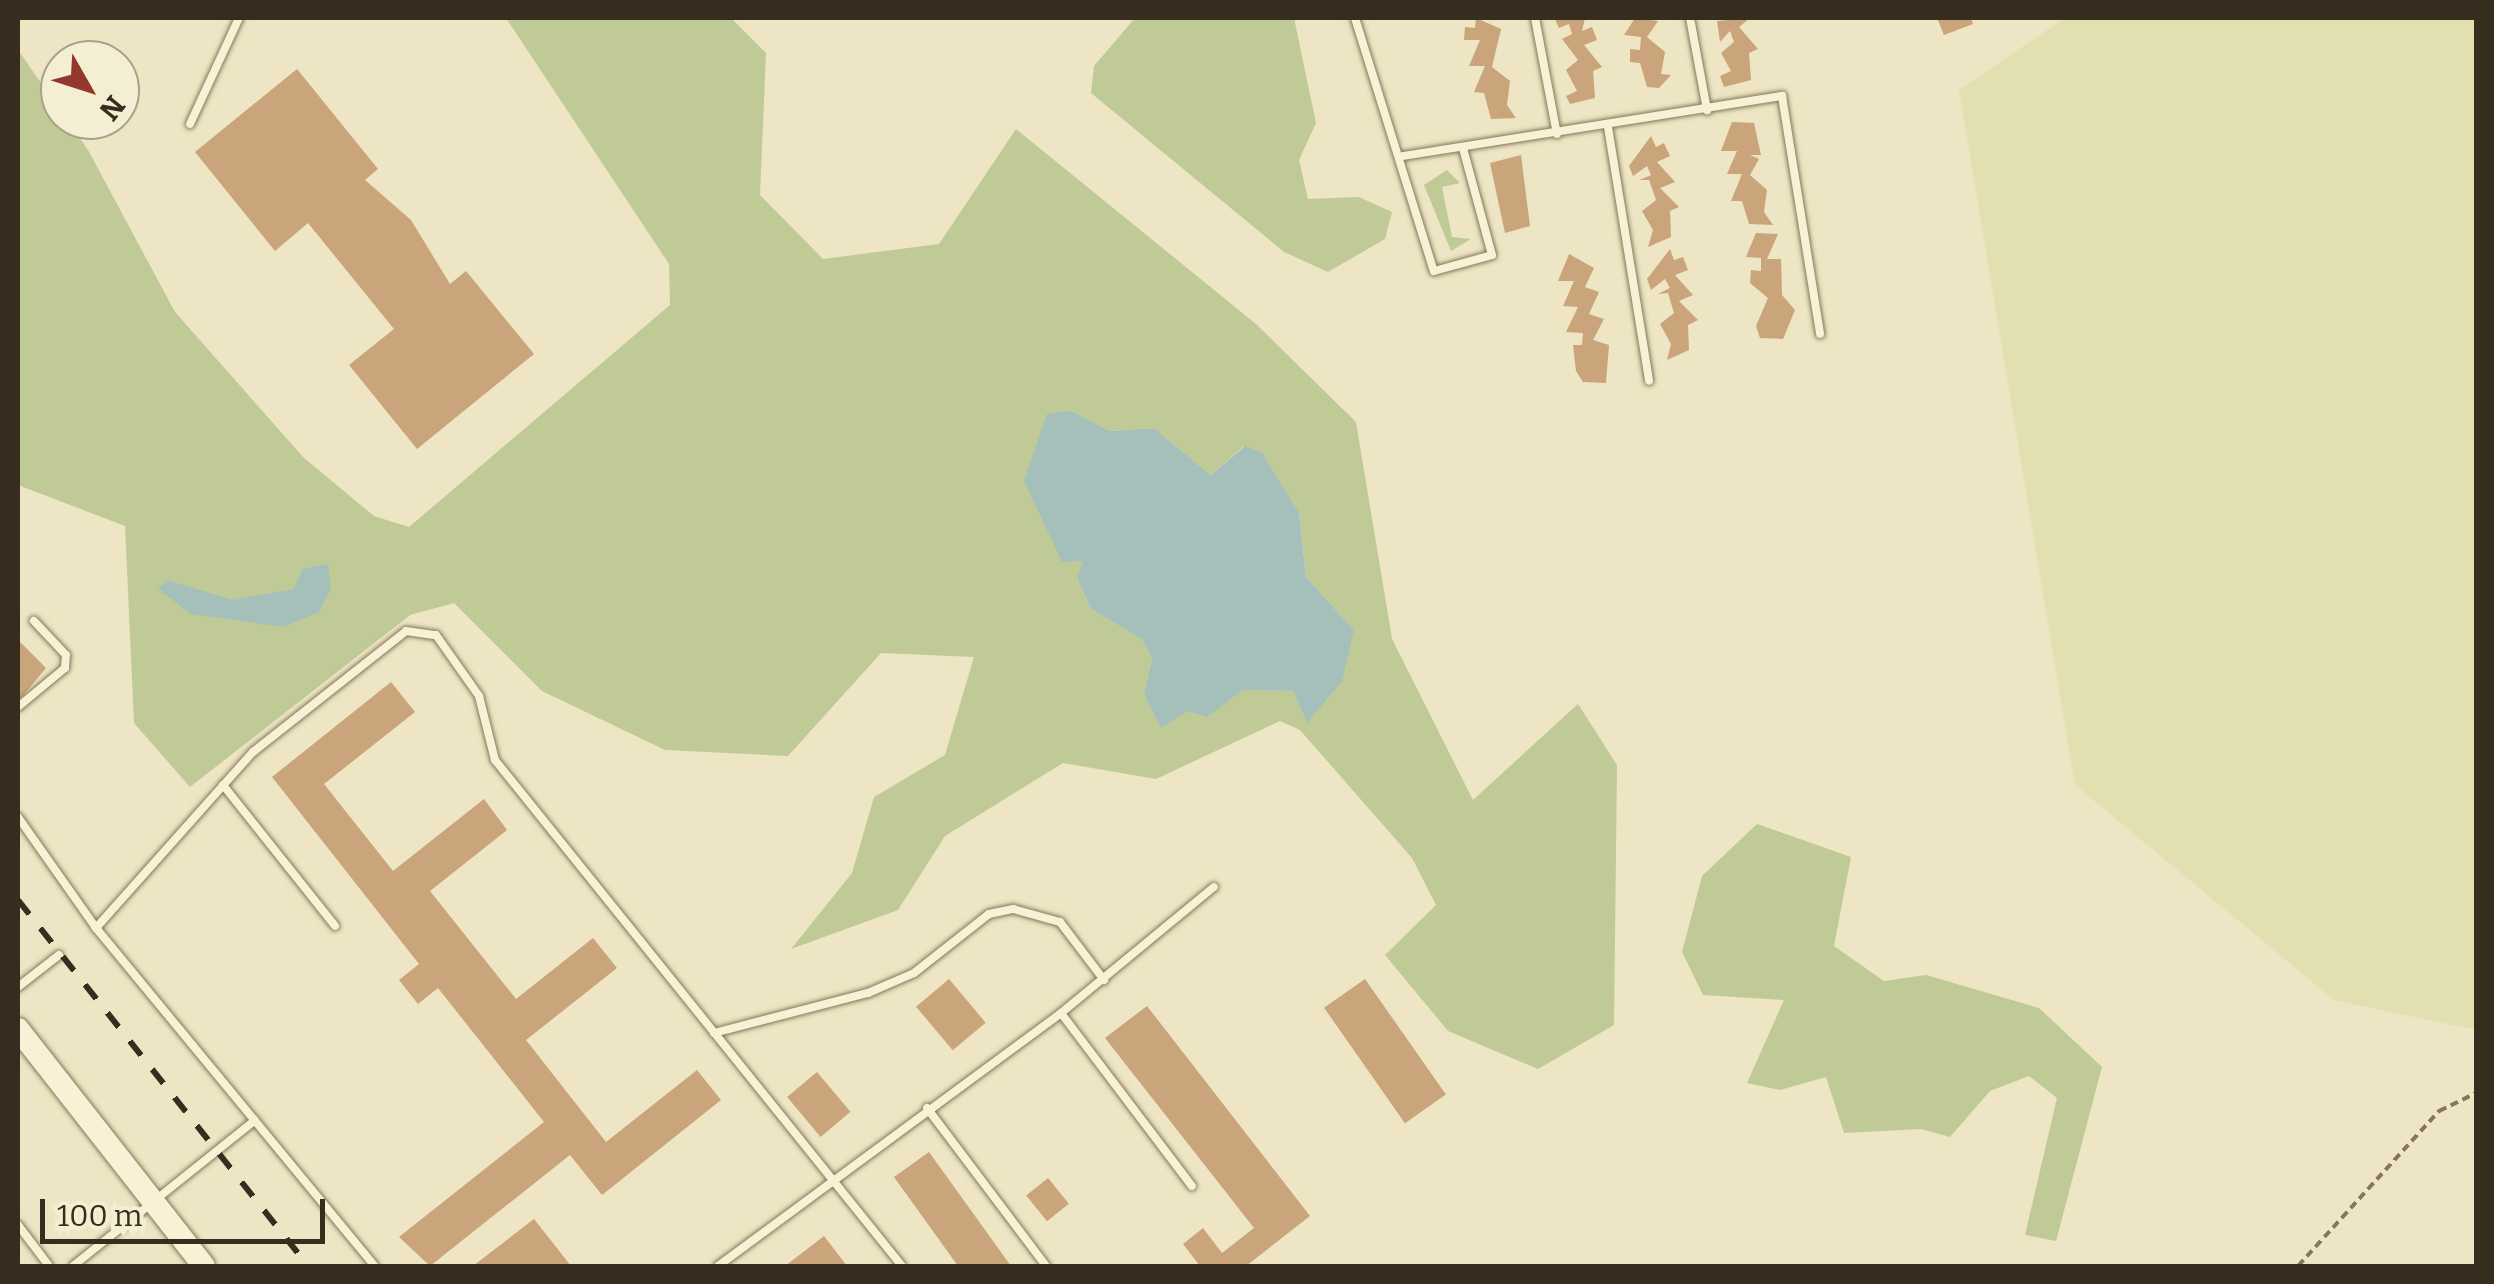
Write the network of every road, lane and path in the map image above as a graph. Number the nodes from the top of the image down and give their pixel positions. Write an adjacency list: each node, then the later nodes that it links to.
1 (239, 18): 6 (lane)
2 (1356, 18): 10 (lane)
3 (1536, 18): 8 (lane)
4 (1690, 18): 5 (lane)
5 (1707, 110): 7 (lane); 11 (lane)
6 (190, 124)
7 (1608, 127): 8 (lane); 12 (lane)
8 (1557, 134): 9 (lane)
9 (1463, 148): 10 (lane); 10 (lane)
10 (1403, 156)
11 (1820, 334)
12 (1648, 381)
13 (34, 621): 14 (lane)
14 (18, 707)
15 (224, 785): 18 (lane); 19 (lane); 25 (lane)
16 (18, 818): 19 (lane)
17 (1214, 886): 21 (lane)
18 (335, 926)
19 (96, 928): 28 (lane)
20 (59, 955): 22 (lane)
21 (1104, 980): 23 (lane); 25 (lane)
22 (18, 987)
23 (1061, 1014): 27 (lane); 30 (lane)
24 (18, 1029): 31 (main road)
25 (714, 1033): 29 (lane)
26 (2476, 1094): 40 (path)
27 (927, 1108): 29 (lane); 39 (lane)
28 (254, 1120): 31 (lane); 36 (lane)
29 (829, 1177): 37 (lane); 38 (lane)
30 (1192, 1186)
31 (153, 1202): 34 (lane); 35 (main road)
32 (18, 1225): 33 (lane)
33 (50, 1266)
34 (73, 1266)
35 (204, 1266)
36 (375, 1266)
37 (718, 1266)
38 (902, 1266)
39 (1046, 1266)
40 (2298, 1266)

